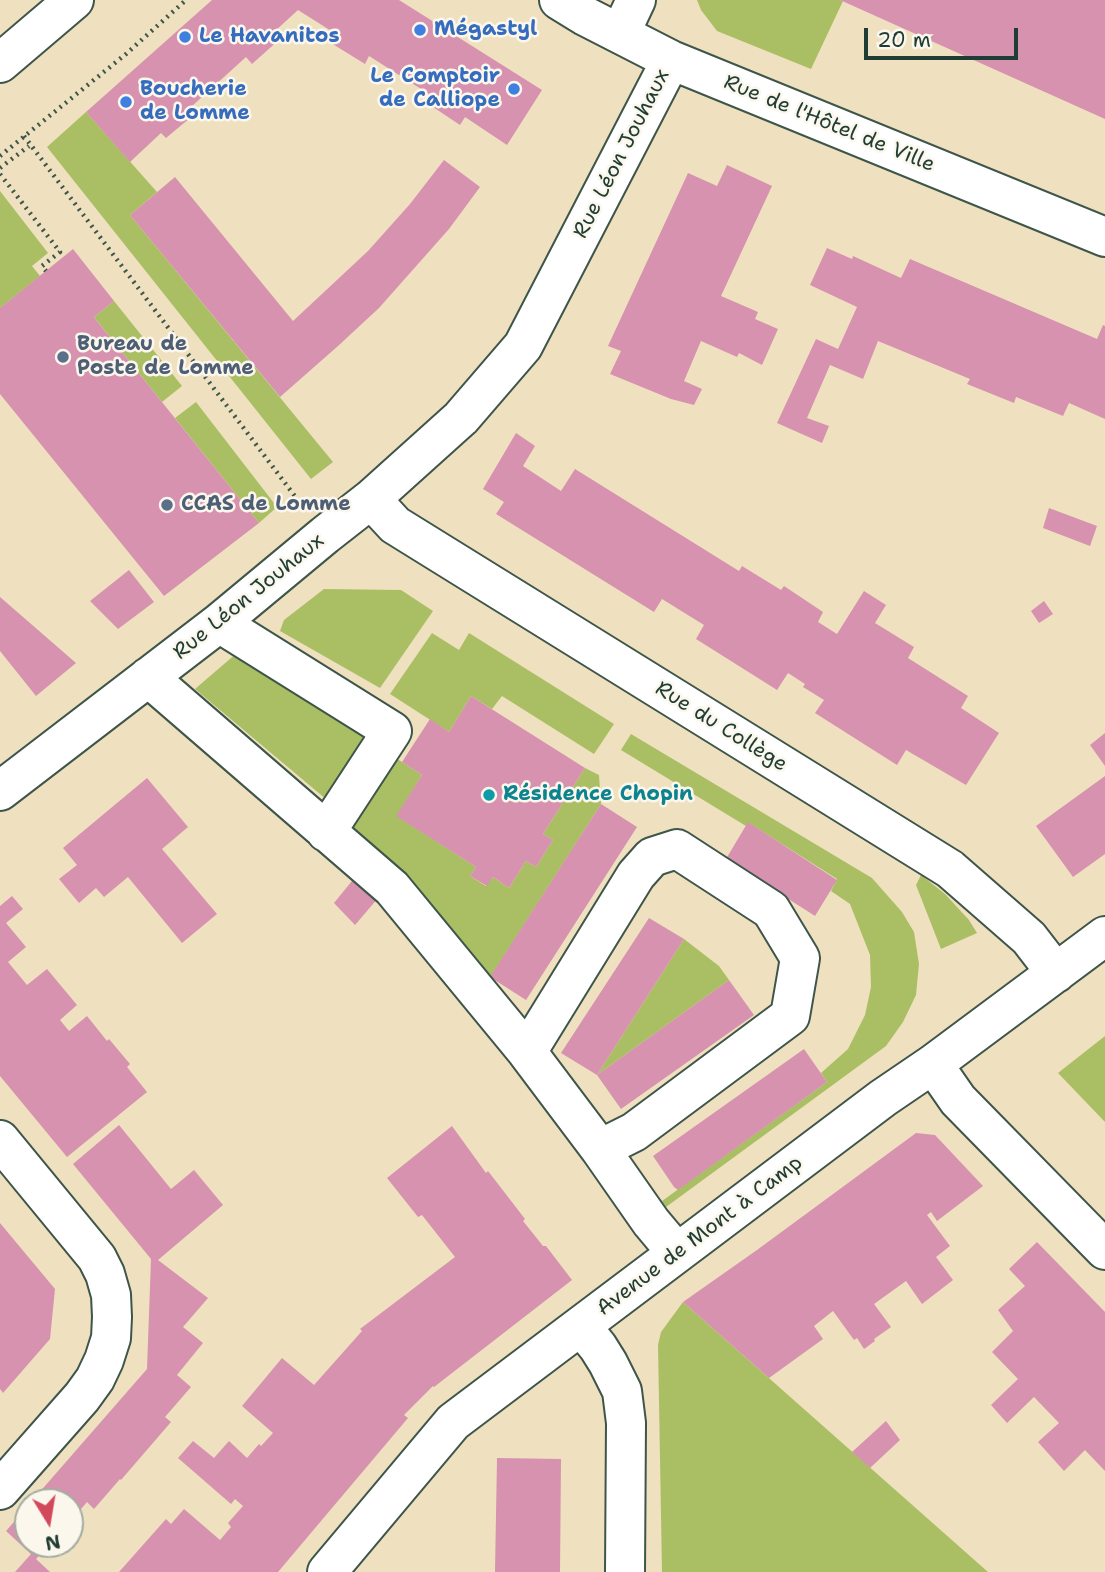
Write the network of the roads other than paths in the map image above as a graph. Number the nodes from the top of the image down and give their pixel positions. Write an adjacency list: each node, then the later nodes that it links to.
1 (74, 0): 5 (street)
2 (559, 0): 3 (street, Rue de l'Hôtel de Ville)
3 (628, 17): 4 (street, Rue de l'Hôtel de Ville)
4 (670, 60): 6 (street, Rue de l'Hôtel de Ville); 7 (street, Rue Léon Jouhaux)
5 (0, 63)
6 (1105, 237)
7 (372, 499): 8 (street, Rue Léon Jouhaux); 13 (street, Rue du Collège)
8 (219, 623): 9 (street, Rue Léon Jouhaux); 11 (street)
9 (148, 677): 10 (street, Rue Léon Jouhaux); 11 (street)
10 (0, 791)
11 (326, 832): 14 (street)
12 (1105, 936): 13 (street, Avenue de Mont à Camp)
13 (1056, 973): 15 (street, Avenue de Mont à Camp)
14 (527, 1052): 17 (street); 17 (street)
15 (933, 1064): 18 (street); 19 (street, Avenue de Mont à Camp)
16 (0, 1140): 21 (street)
17 (600, 1149): 19 (street)
18 (1105, 1250)
19 (677, 1253): 20 (street, Avenue de Mont à Camp)
20 (580, 1326): 22 (street, Avenue de Mont à Camp); 23 (street)
21 (0, 1490)
22 (327, 1572)
23 (625, 1572)

